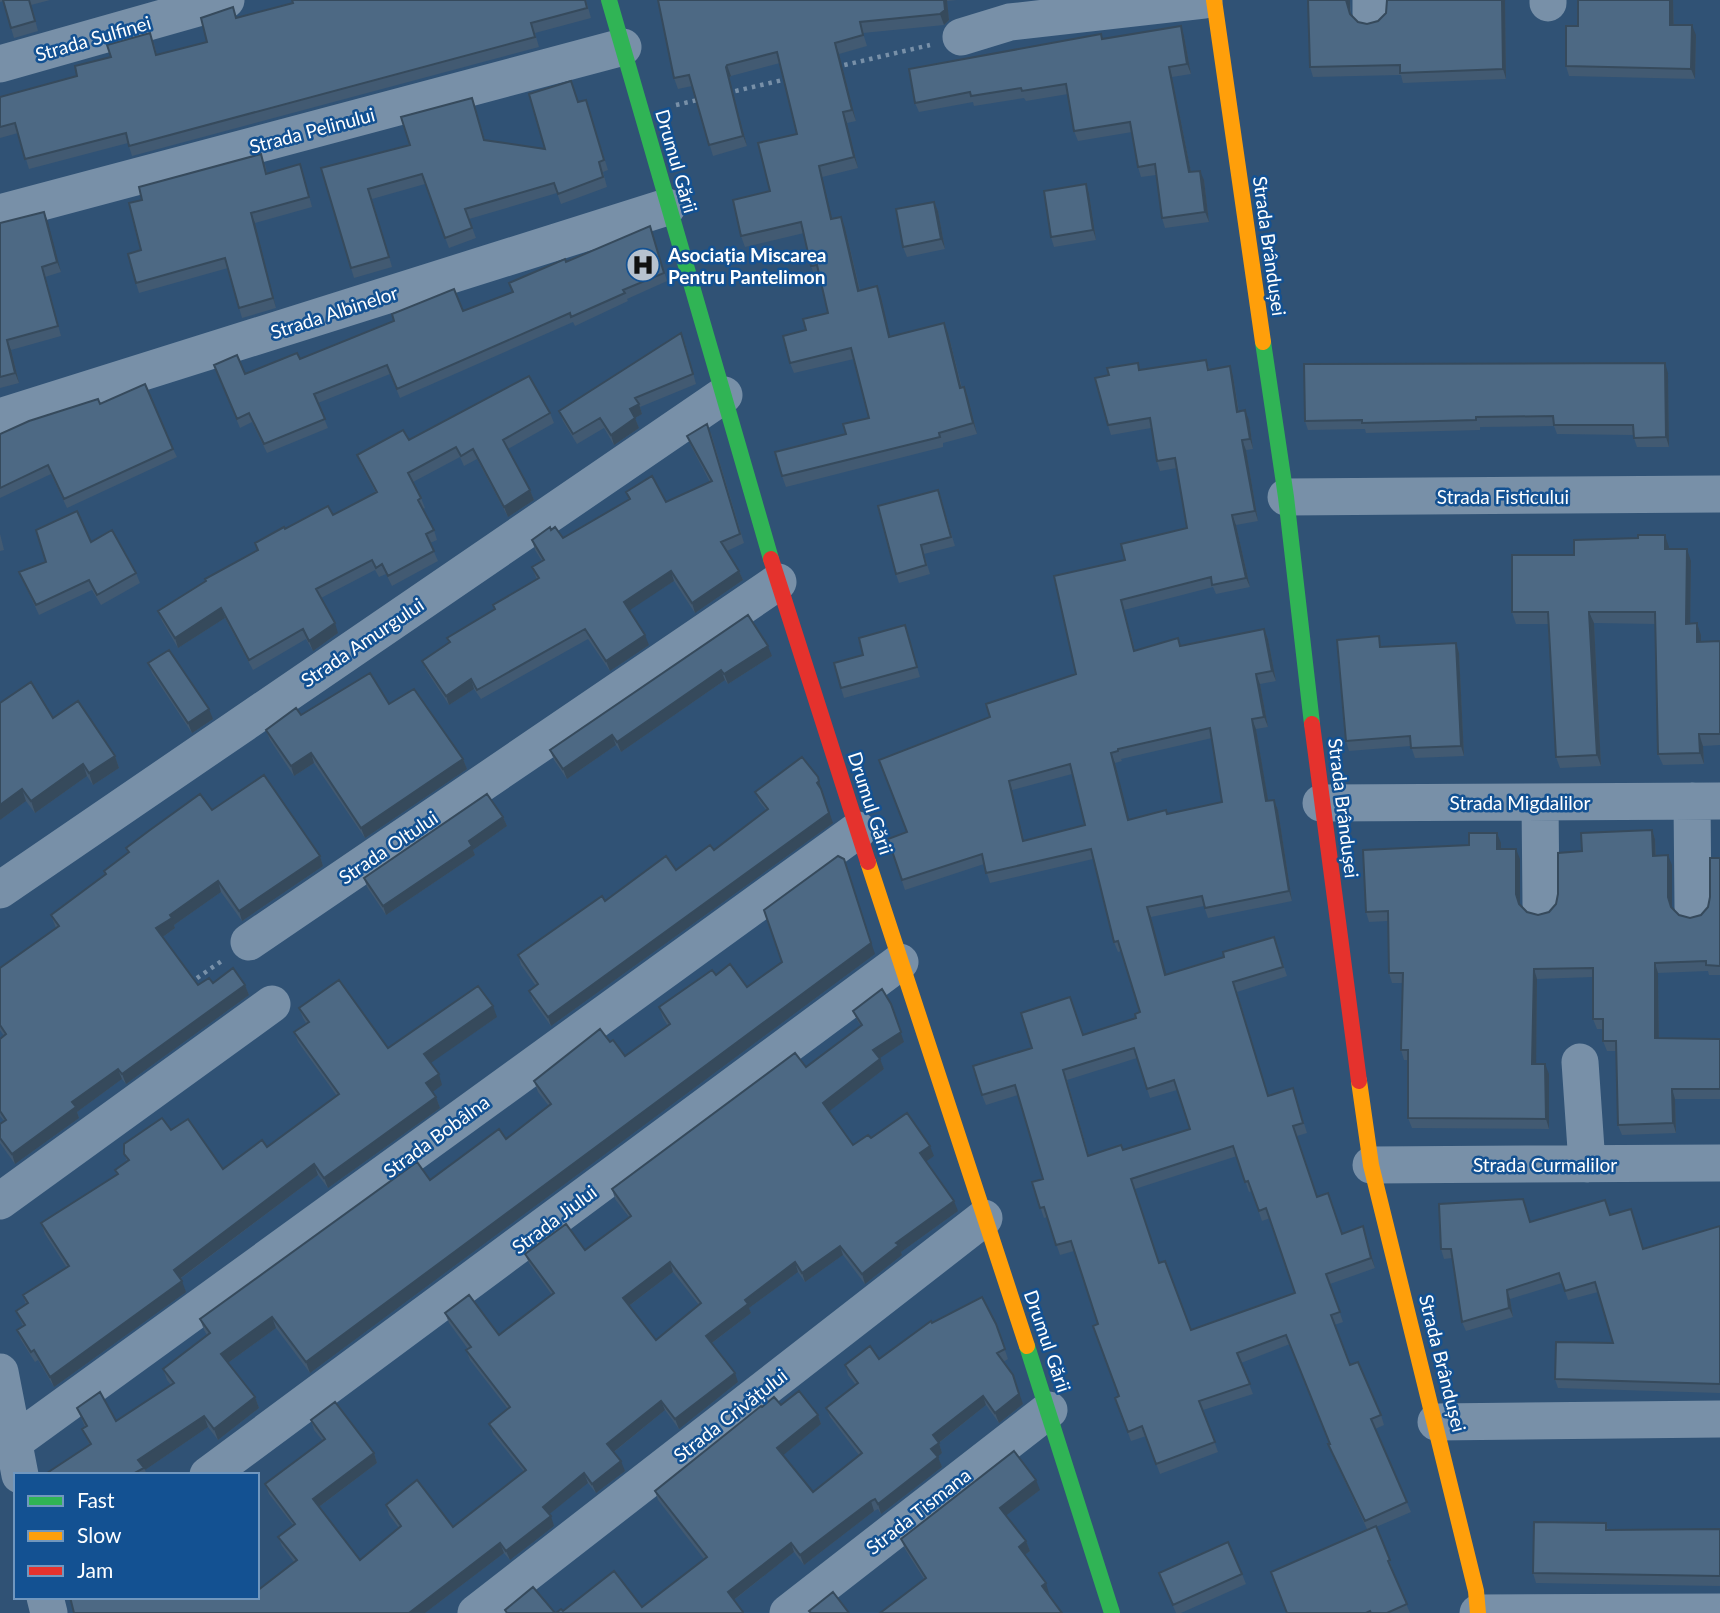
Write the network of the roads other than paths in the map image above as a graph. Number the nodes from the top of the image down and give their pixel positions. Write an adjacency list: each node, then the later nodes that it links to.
1 (226, 0): 7 (street, Strada Sulfinei)
2 (609, 0): 6 (street, Drumul Gării)
3 (1204, 0): 5 (street)
4 (1214, 0): 13 (street, Strada Brândușei)
5 (961, 37)
6 (623, 47): 8 (street, Drumul Gării); 9 (street, Strada Pelinului)
7 (0, 64)
8 (667, 207): 10 (street, Drumul Gării); 11 (street, Strada Albinelor)
9 (0, 213)
10 (724, 395): 14 (street, Drumul Gării); 19 (street, Strada Amurgului)
11 (0, 417)
12 (1720, 494): 13 (street, Strada Fisticului)
13 (1286, 497): 17 (street, Strada Brândușei)
14 (778, 582): 18 (street, Drumul Gării); 22 (street, Strada Oltului)
15 (1706, 801): 16 (street, Strada Migdalilor); 21 (street)
16 (1539, 802): 17 (street, Strada Migdalilor); 20 (street)
17 (1321, 803): 28 (street, Strada Brândușei)
18 (858, 830): 23 (street, Drumul Gării); 35 (street, Strada Bobâlna)
19 (0, 890)
20 (1541, 904)
21 (1693, 907)
22 (249, 942)
23 (900, 962): 30 (street, Drumul Gării); 36 (street, Strada Jiului)
24 (272, 1004): 29 (street)
25 (1580, 1062): 27 (street)
26 (1720, 1163): 27 (street, Strada Curmalilor)
27 (1587, 1164): 28 (street, Strada Curmalilor)
28 (1371, 1165): 34 (street, Strada Brândușei)
29 (0, 1201)
30 (984, 1217): 32 (street, Drumul Gării); 38 (street, Strada Crivățului)
31 (0, 1372): 35 (street)
32 (1049, 1410): 39 (street, Strada Tismana); 40 (street, Drumul Gării)
33 (1720, 1419): 34 (street)
34 (1436, 1422): 41 (street, Strada Brândușei)
35 (17, 1458)
36 (211, 1473)
37 (1720, 1612): 41 (street)
38 (476, 1613)
39 (788, 1613)
40 (1112, 1613)
41 (1478, 1613)

